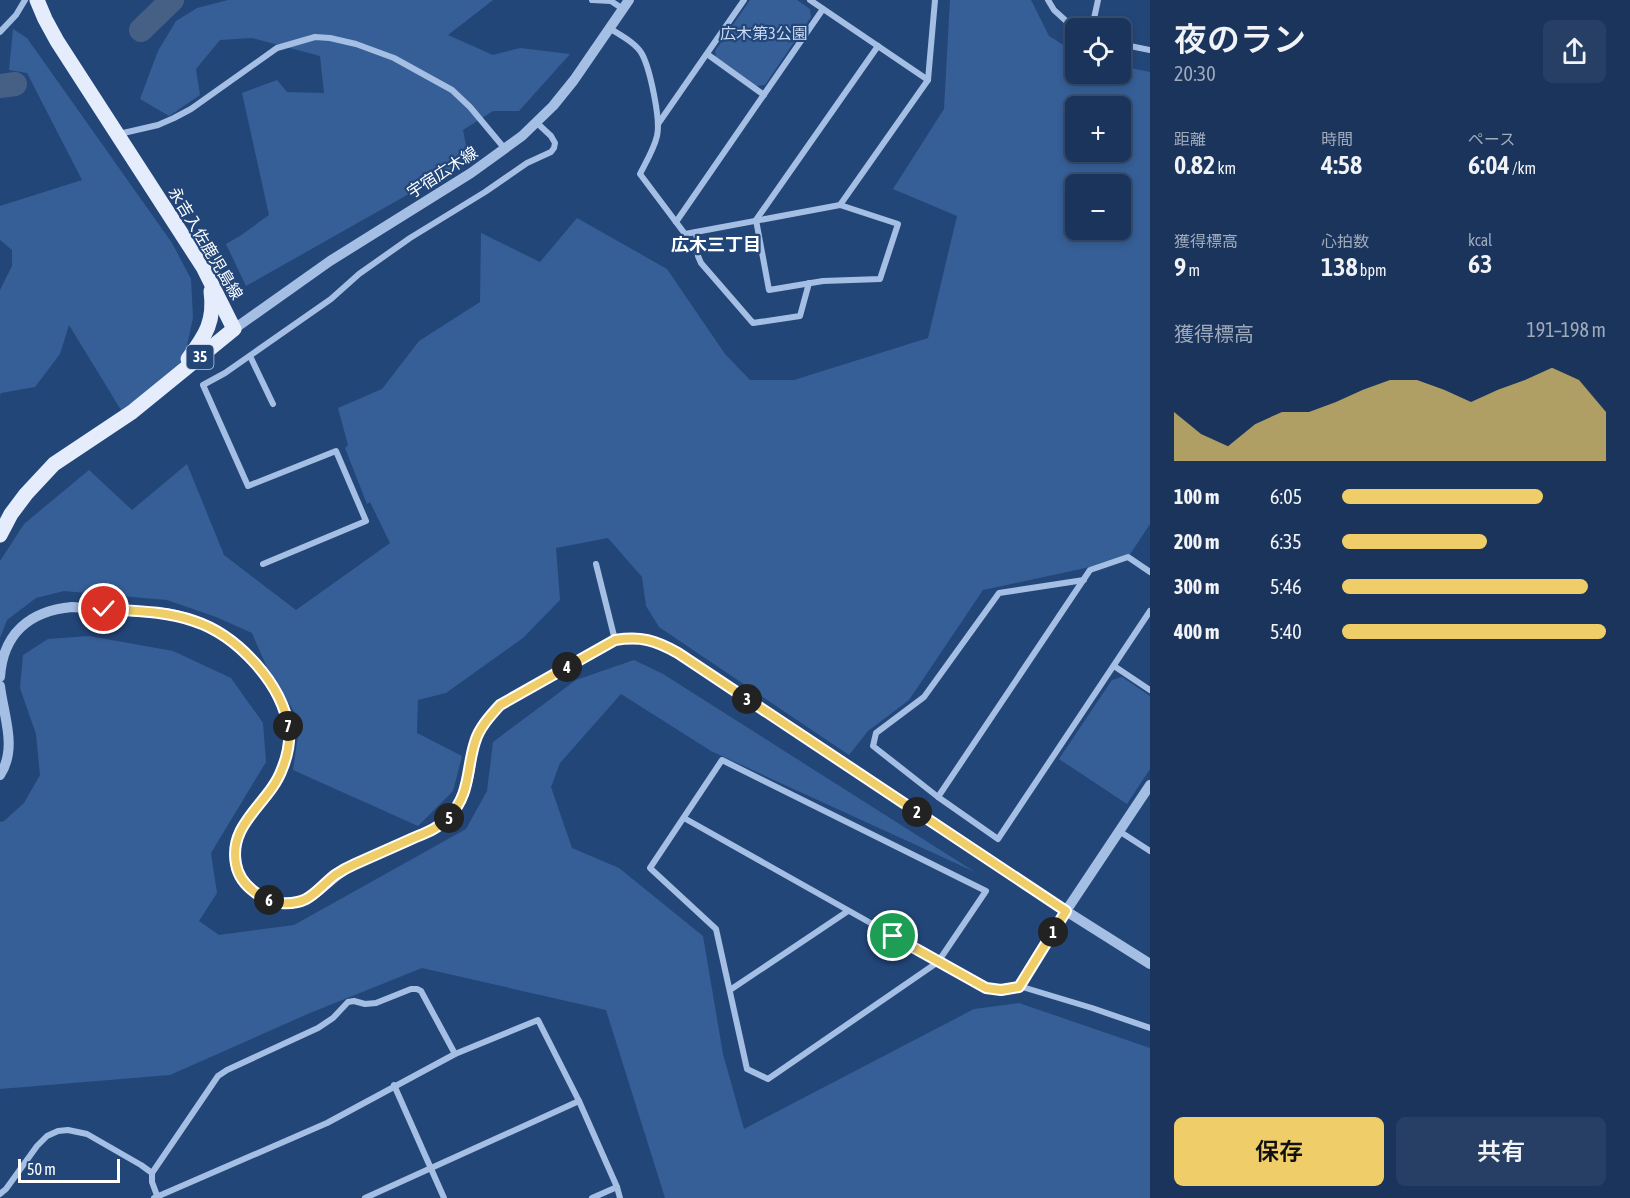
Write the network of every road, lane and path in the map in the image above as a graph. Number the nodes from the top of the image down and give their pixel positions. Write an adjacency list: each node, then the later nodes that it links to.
1 (25, 0): 14 (street)
2 (37, 0): 23 (main road, 永吉入佐鹿児島線)
3 (592, 0): 9 (street)
4 (744, 0): 18 (street)
5 (810, 0): 10 (street)
6 (935, 0): 19 (street)
7 (1048, 0): 12 (street)
8 (1098, 0): 11 (street)
9 (626, 4): 13 (street, 宇宿広木線)
10 (823, 9): 15 (street); 20 (street)
11 (1094, 18)
12 (1065, 20)
13 (609, 28): 21 (street, 宇宿広木線); 22 (street)
14 (0, 32)
15 (878, 46): 19 (street); 26 (street)
16 (1131, 46): 17 (street)
17 (1150, 50)
18 (707, 54): 20 (street); 22 (street)
19 (928, 80): 25 (street)
20 (764, 95): 27 (street)
21 (536, 123): 24 (street, 宇宿広木線); 32 (street)
22 (658, 124): 27 (street)
23 (116, 135): 24 (street); 29 (main road, 永吉入佐鹿児島線)
24 (505, 149): 31 (street, 宇宿広木線)
25 (840, 205): 26 (street); 30 (street)
26 (756, 220): 28 (street); 30 (street)
27 (676, 222): 28 (street)
28 (696, 232): 30 (street)
29 (210, 281): 31 (main road, 永吉入佐鹿児島線); 33 (main road)
30 (809, 283)
31 (234, 329): 33 (main road, 35)
32 (250, 356): 34 (street); 36 (street)
33 (171, 380): 35 (main road, 35)
34 (273, 404)
35 (0, 535)
36 (263, 564)
37 (596, 564): 41 (street)
38 (1150, 572): 39 (street)
39 (1084, 580): 48 (street); 48 (street)
40 (1150, 611): 42 (street)
41 (615, 640): 43 (street); 53 (street)
42 (1114, 666): 45 (street); 48 (street)
43 (0, 678)
44 (0, 686): 46 (street)
45 (1150, 690)
46 (0, 775)
47 (1150, 785): 50 (street)
48 (938, 797)
49 (684, 818): 52 (street); 54 (street); 57 (street)
50 (1119, 831): 51 (street); 53 (street)
51 (1150, 851)
52 (848, 911): 54 (street); 57 (street)
53 (1066, 911): 55 (street); 56 (street)
54 (938, 962): 56 (street); 57 (street)
55 (1150, 964)
56 (1019, 987): 58 (street)
57 (730, 990)
58 (1150, 1028)
59 (455, 1054): 60 (street); 61 (street); 63 (street)
60 (394, 1085): 62 (street); 66 (street)
61 (579, 1101): 62 (street); 64 (street)
62 (430, 1168): 67 (street); 68 (street)
63 (152, 1173): 65 (street); 66 (street)
64 (617, 1187): 69 (street); 70 (street)
65 (0, 1194)
66 (157, 1198)
67 (365, 1198)
68 (444, 1198)
69 (592, 1198)
70 (620, 1198)

